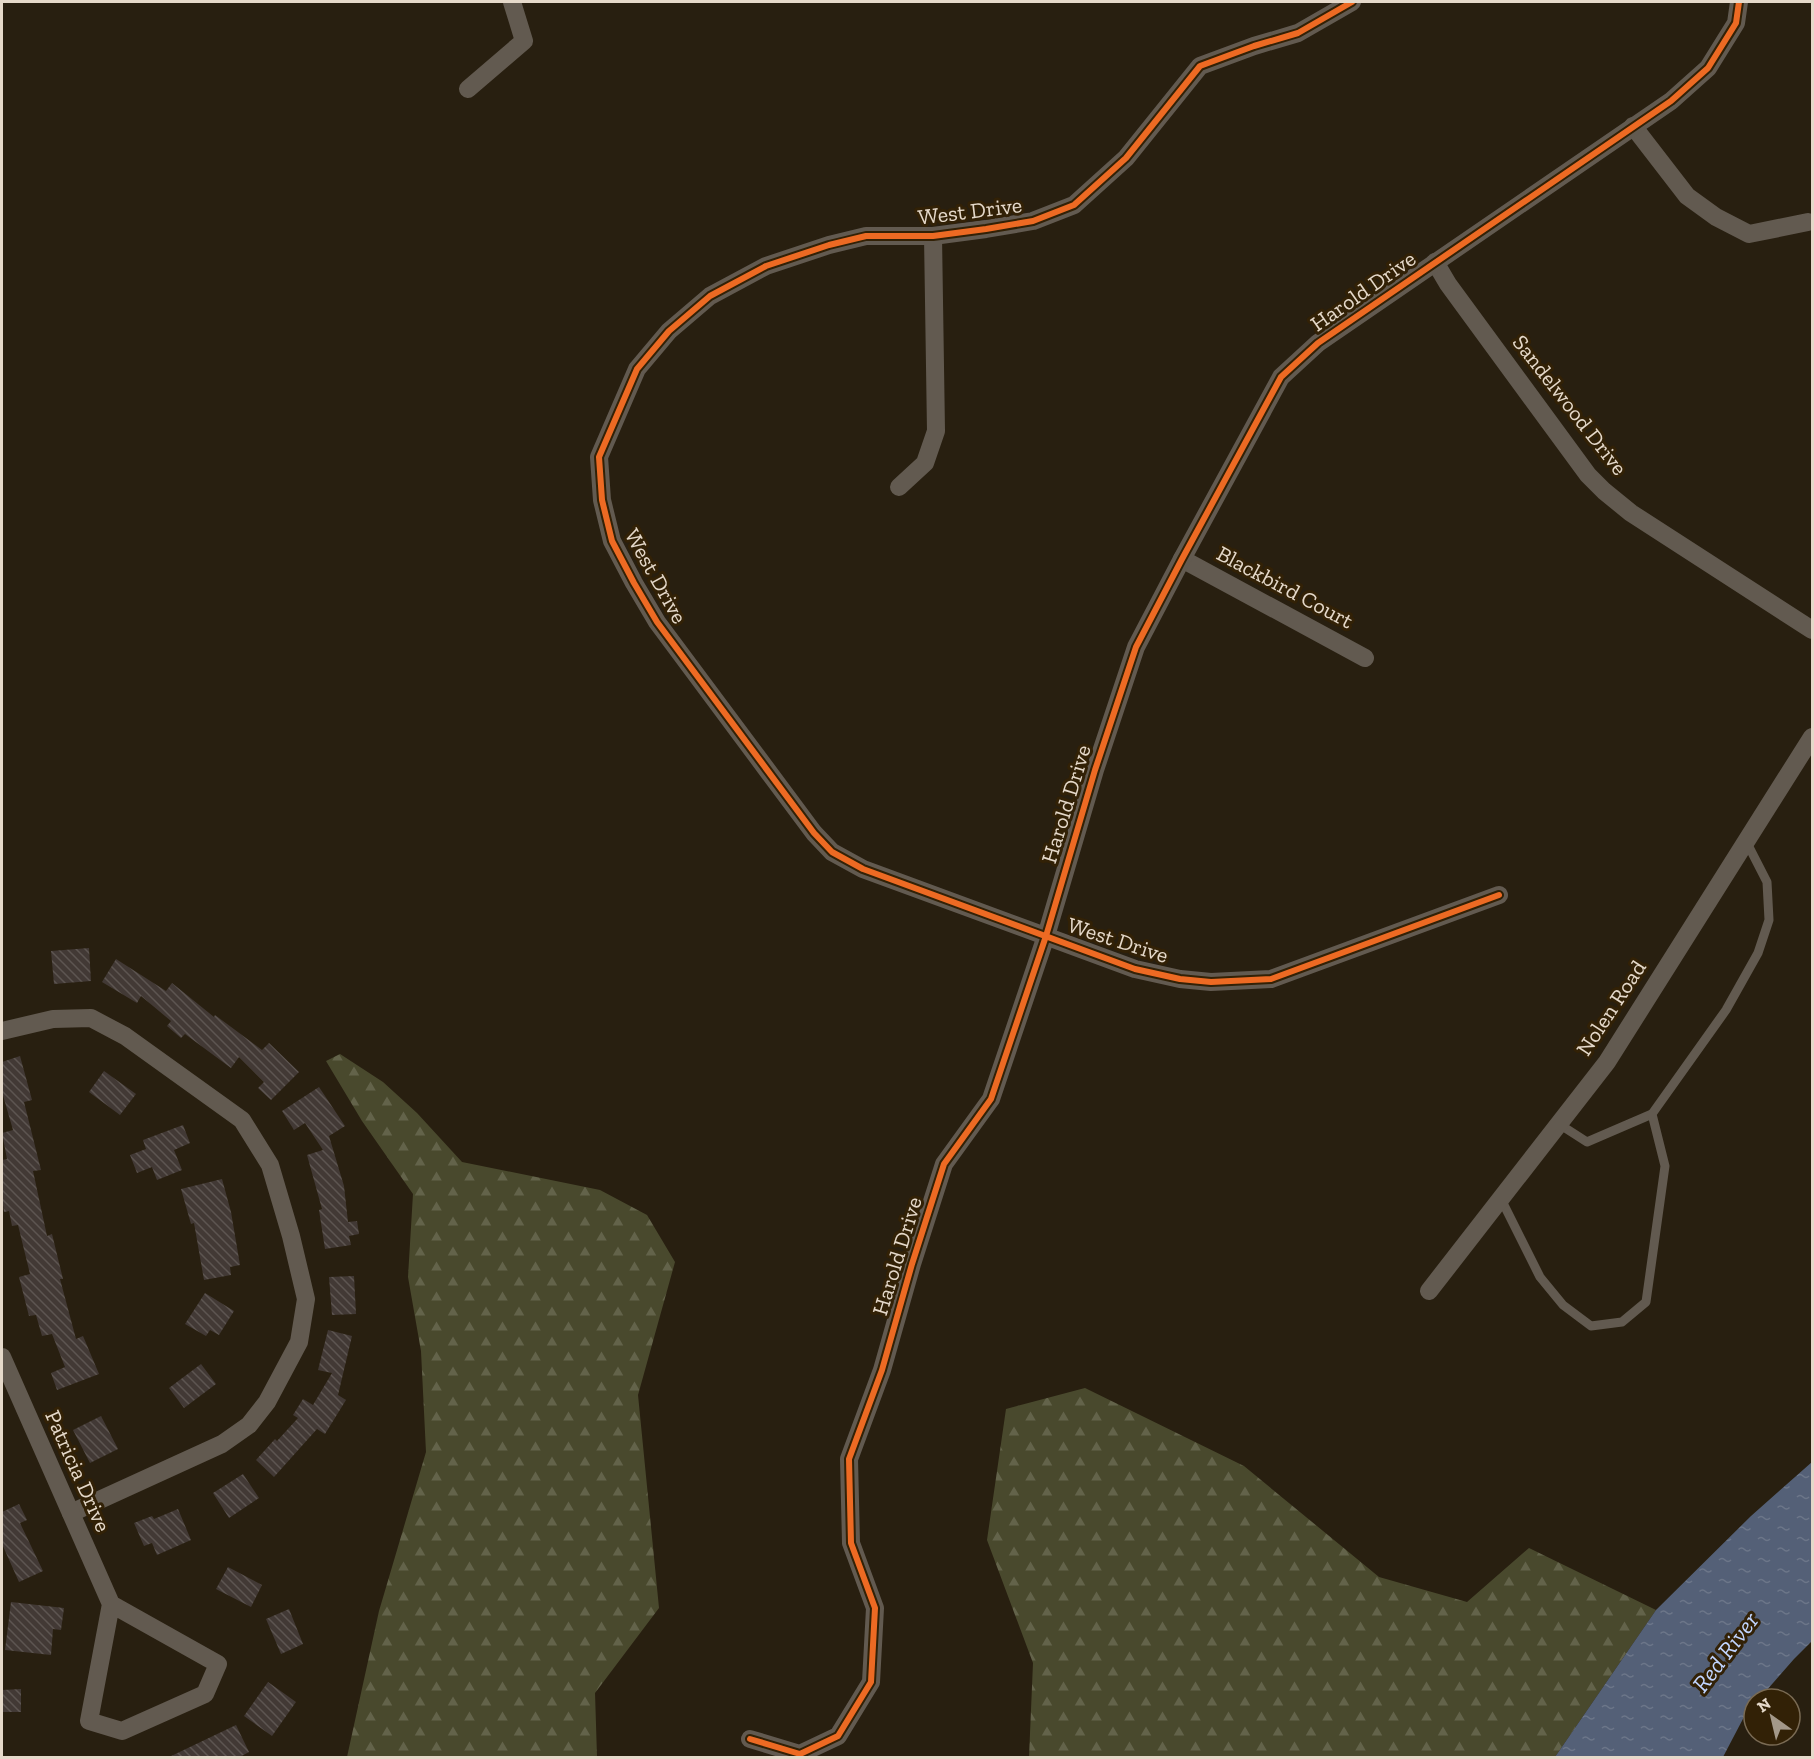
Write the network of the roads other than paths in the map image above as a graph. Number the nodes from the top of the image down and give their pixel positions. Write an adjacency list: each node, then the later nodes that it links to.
1 (512, 2): 4 (street)
2 (1352, 2): 7 (street, West Drive)
3 (1739, 2): 5 (street, Harold Drive)
4 (468, 88)
5 (1633, 126): 6 (street); 8 (street, Harold Drive)
6 (1808, 222)
7 (933, 236): 9 (street); 16 (street, West Drive)
8 (1435, 262): 10 (street, Harold Drive); 11 (street, Sandelwood Drive)
9 (899, 487)
10 (1182, 559): 12 (street, Blackbird Court); 16 (street, Harold Drive)
11 (1812, 630)
12 (1365, 658)
13 (1812, 737): 14 (street, Nolen Road)
14 (1746, 841): 18 (lane); 19 (street, Nolen Road)
15 (1499, 895): 16 (street, West Drive)
16 (1046, 936): 25 (street, Harold Drive)
17 (2, 1031): 23 (street)
18 (1652, 1113): 19 (lane); 20 (lane)
19 (1559, 1124): 20 (street, Nolen Road)
20 (1501, 1199): 21 (street, Nolen Road)
21 (1429, 1291)
22 (2, 1358): 23 (street, Patricia Drive)
23 (72, 1513): 24 (street, Patricia Drive)
24 (111, 1604): 24 (street)
25 (750, 1739)

